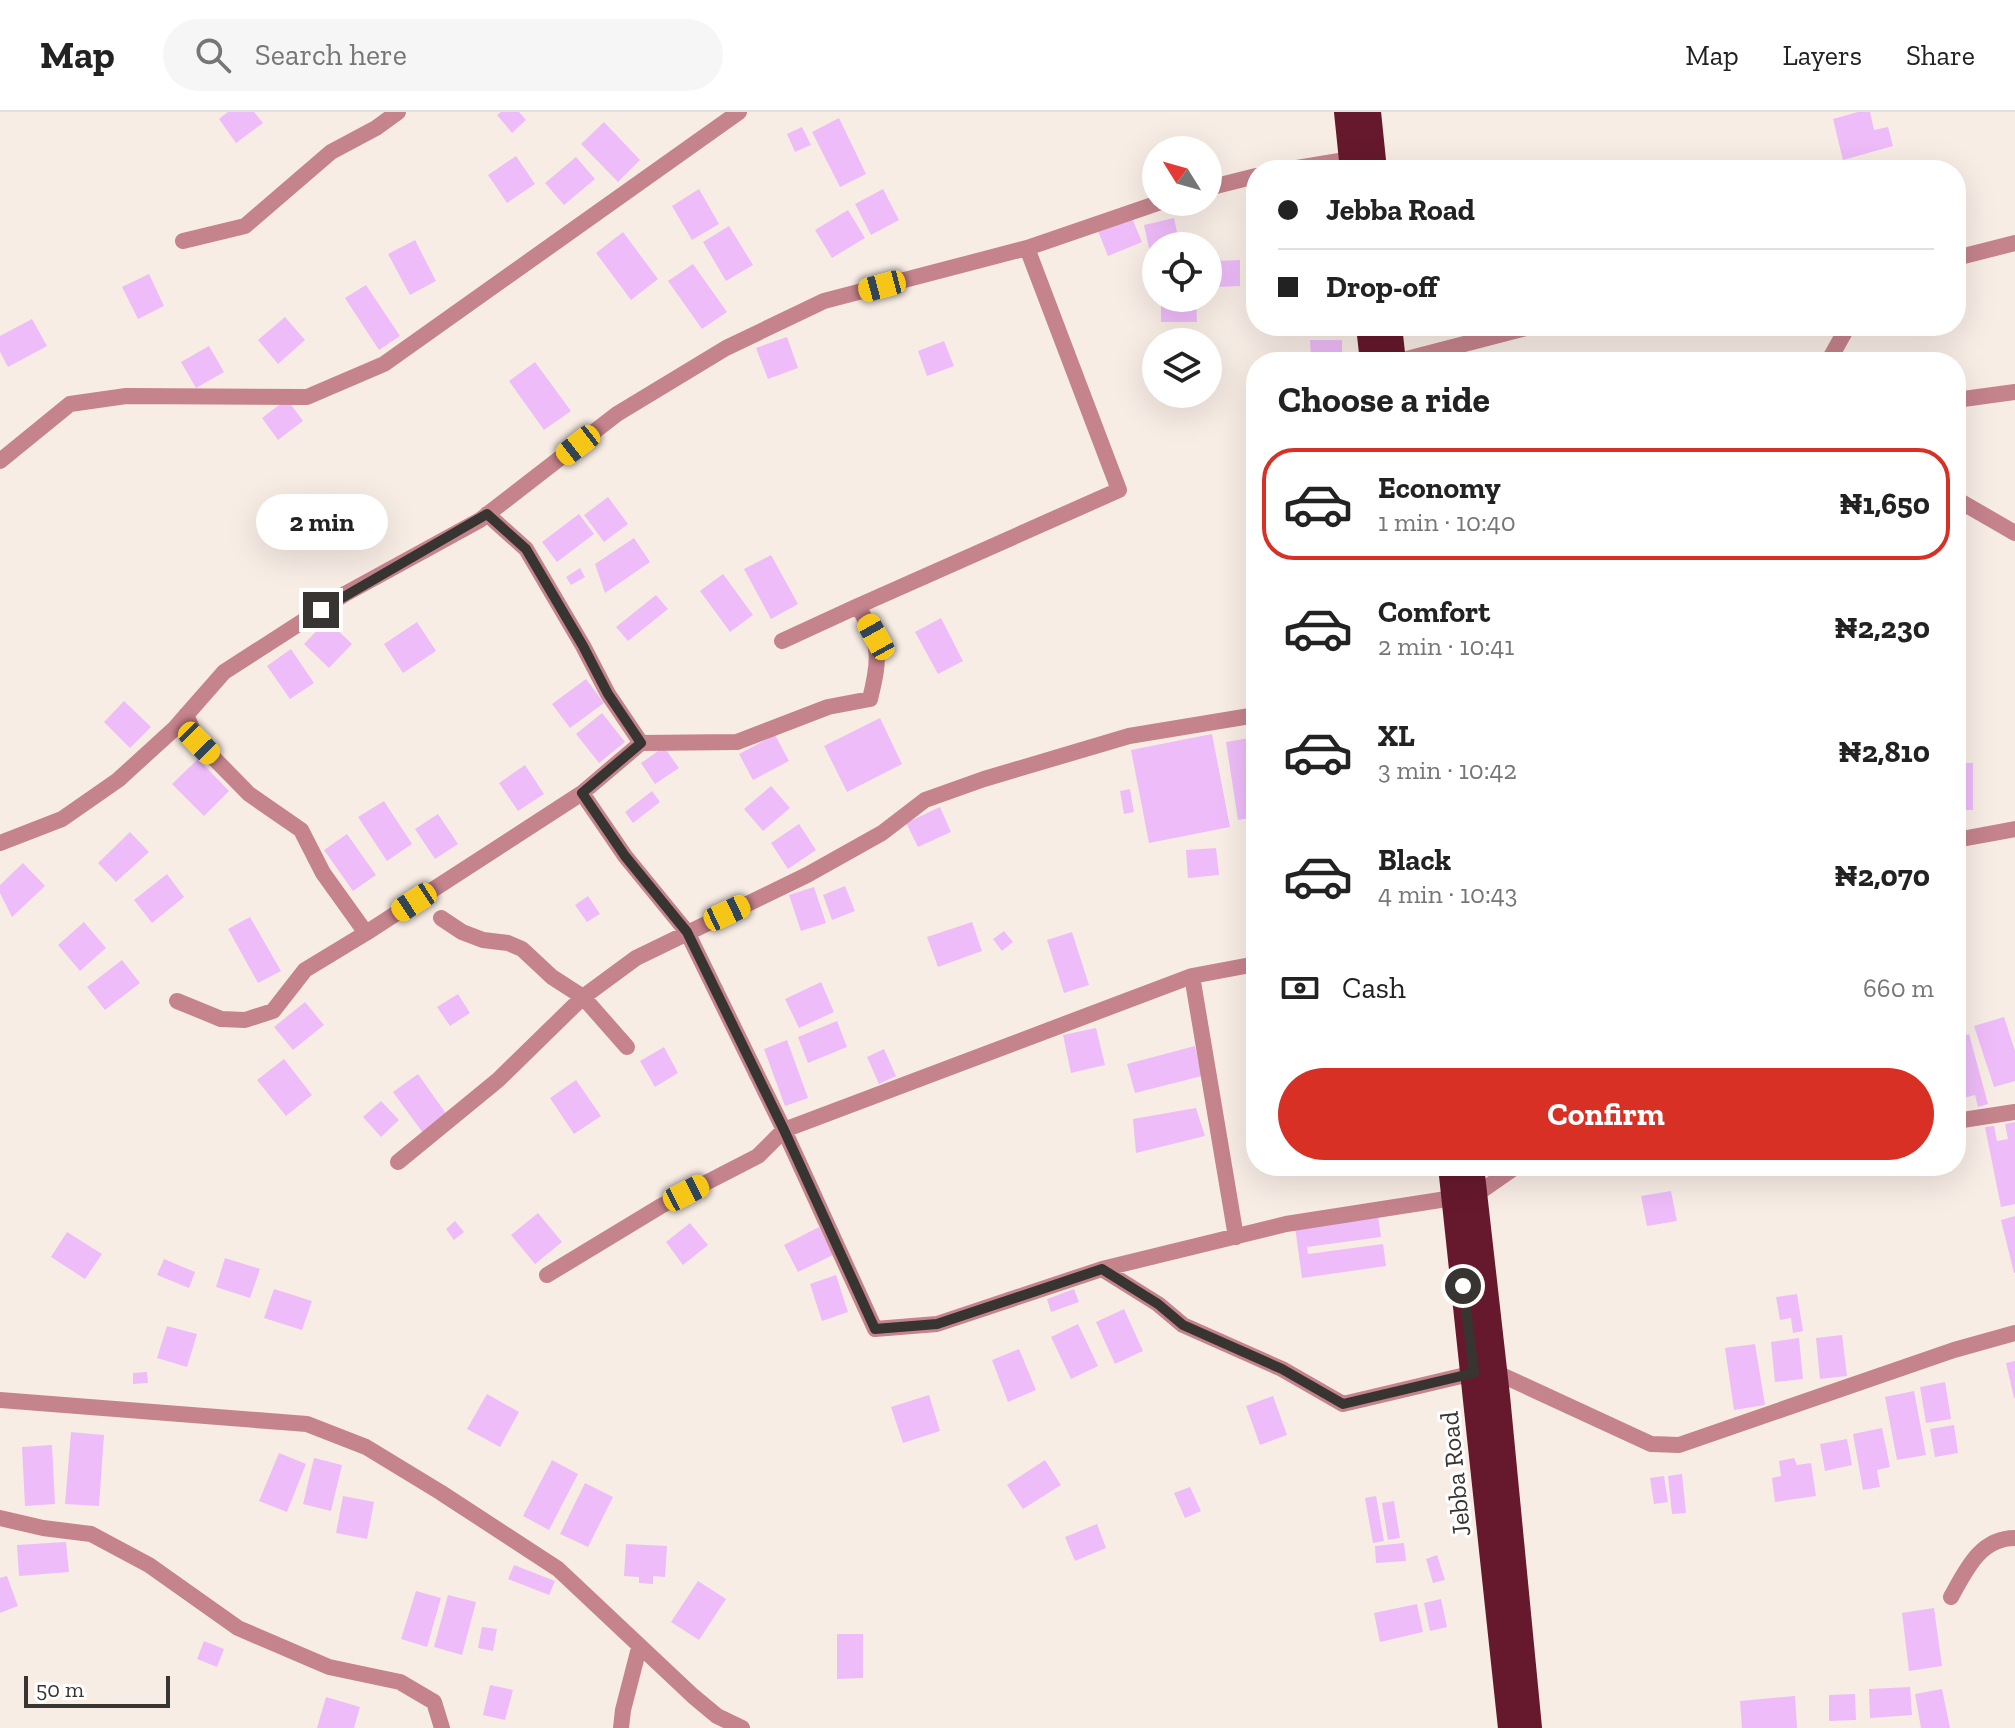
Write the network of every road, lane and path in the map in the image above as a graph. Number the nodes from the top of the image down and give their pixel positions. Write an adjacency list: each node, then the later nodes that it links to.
1 (398, 112): 10 (street)
2 (739, 112): 18 (street)
3 (1346, 112): 5 (highway)
4 (1369, 112): 6 (highway)
5 (1351, 160)
6 (1374, 160)
7 (1246, 178): 8 (street)
8 (1222, 184)
9 (1142, 209): 12 (street)
10 (183, 241)
11 (2015, 243): 13 (street)
12 (1027, 248): 20 (street); 22 (street)
13 (1966, 255)
14 (1495, 336): 15 (street)
15 (1433, 352)
16 (2015, 392): 17 (street)
17 (1966, 399)
18 (0, 461)
19 (1966, 505): 21 (street)
20 (487, 514): 24 (street); 26 (street)
21 (2015, 533)
22 (858, 606): 23 (street); 26 (street)
23 (782, 641)
24 (186, 715): 30 (street); 33 (street)
25 (1246, 717): 32 (street)
26 (641, 743): 27 (street)
27 (582, 793): 32 (street); 33 (street)
28 (2015, 829): 29 (street)
29 (1966, 838)
30 (0, 843)
31 (441, 918): 36 (street)
32 (687, 932): 36 (street); 41 (street)
33 (366, 933): 37 (street)
34 (1246, 966): 35 (street)
35 (1192, 976): 41 (street); 47 (street)
36 (583, 997): 38 (street); 42 (street)
37 (177, 1001)
38 (627, 1047)
39 (2015, 1112): 40 (street)
40 (1966, 1119)
41 (784, 1130): 48 (street); 49 (street)
42 (398, 1162)
43 (1455, 1176): 46 (highway, Jebba Road)
44 (1469, 1176): 46 (highway, Jebba Road)
45 (1500, 1176): 46 (street)
46 (1464, 1197): 47 (street); 51 (highway, Jebba Road)
47 (1236, 1237): 48 (street)
48 (1102, 1269): 51 (street)
49 (547, 1275)
50 (2015, 1333): 51 (street)
51 (1484, 1373): 60 (highway, Jebba Road); 61 (highway, Jebba Road)
52 (0, 1400): 56 (street)
53 (0, 1518): 57 (street)
54 (2015, 1538): 55 (street)
55 (1951, 1597)
56 (639, 1648): 58 (street); 59 (street)
57 (442, 1728)
58 (621, 1728)
59 (742, 1728)
60 (1510, 1728)
61 (1530, 1728)

